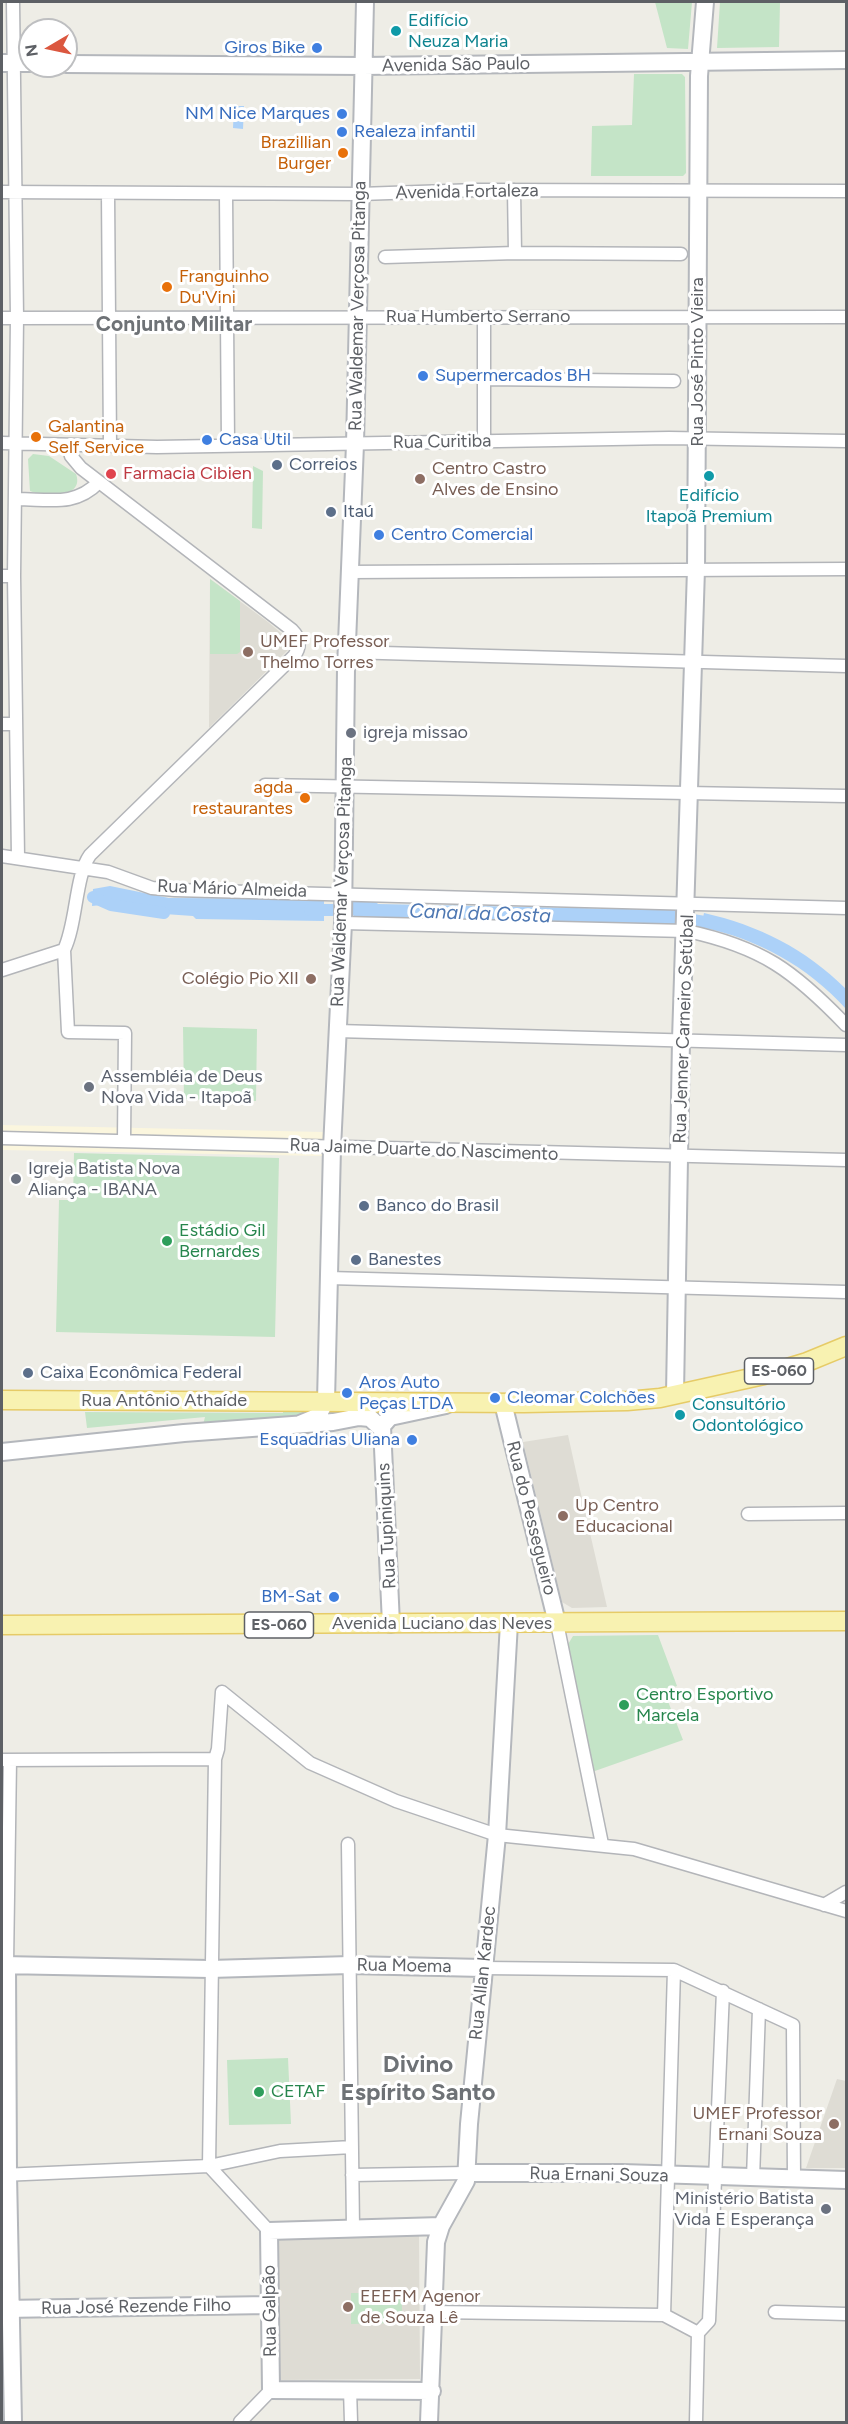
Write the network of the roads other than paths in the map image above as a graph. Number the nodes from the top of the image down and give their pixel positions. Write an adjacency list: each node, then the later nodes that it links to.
1 (13, 2): 6 (street)
2 (365, 2): 8 (street, Rua Waldemar Verçosa Pitanga)
3 (705, 2): 5 (street, Rua José Pinto Vieira)
4 (846, 60): 5 (street, Avenida São Paulo)
5 (700, 62): 8 (street, Avenida São Paulo); 10 (street, Rua José Pinto Vieira)
6 (15, 63): 13 (street)
7 (78, 64): 8 (street, Avenida São Paulo)
8 (363, 66): 16 (street, Rua Waldemar Verçosa Pitanga)
9 (514, 190): 10 (street, Avenida Fortaleza); 16 (street, Avenida Fortaleza); 17 (street)
10 (699, 191): 11 (street, Avenida Fortaleza); 20 (street, Rua José Pinto Vieira)
11 (846, 191)
12 (2, 192): 13 (street, Avenida Fortaleza)
13 (16, 193): 14 (street, Avenida Fortaleza); 24 (street)
14 (108, 193): 15 (street, Avenida Fortaleza); 25 (street)
15 (226, 194): 16 (street, Avenida Fortaleza); 21 (street)
16 (360, 194): 26 (street, Rua Waldemar Verçosa Pitanga)
17 (515, 253): 18 (street); 19 (street)
18 (681, 254)
19 (385, 257)
20 (698, 315): 22 (street, Rua Humberto Serrano); 27 (street, Rua Humberto Serrano); 30 (street, Rua José Pinto Vieira)
21 (229, 317): 25 (street, Rua Humberto Serrano); 26 (street, Rua Humberto Serrano); 35 (street)
22 (846, 317)
23 (2, 318): 24 (street, Rua Humberto Serrano)
24 (17, 318): 25 (street, Rua Humberto Serrano); 34 (street)
25 (111, 318): 38 (street)
26 (358, 318): 27 (street, Rua Humberto Serrano); 36 (street, Rua Waldemar Verçosa Pitanga)
27 (484, 318): 28 (street)
28 (484, 379): 29 (street); 31 (street)
29 (674, 381)
30 (697, 440): 31 (street, Rua Curitiba); 32 (street, Rua Curitiba); 41 (street, Rua José Pinto Vieira)
31 (484, 441): 36 (street, Rua Curitiba)
32 (846, 441)
33 (2, 443): 34 (street, Rua Curitiba)
34 (16, 444): 37 (street, Rua Curitiba); 40 (street)
35 (228, 444): 36 (street, Rua Curitiba); 38 (street, Rua Curitiba)
36 (355, 444): 43 (street, Rua Waldemar Verçosa Pitanga)
37 (68, 445): 38 (street, Rua Curitiba); 39 (street)
38 (111, 446)
39 (99, 482): 40 (street); 56 (street)
40 (17, 499): 44 (street)
41 (696, 569): 42 (street); 43 (street); 46 (street, Rua José Pinto Vieira)
42 (846, 569)
43 (349, 572): 45 (street, Rua Waldemar Verçosa Pitanga)
44 (8, 576): 49 (street)
45 (347, 652): 46 (street); 51 (street, Rua Waldemar Verçosa Pitanga)
46 (694, 663): 47 (street); 52 (street, Rua Jenner Carneiro Setúbal)
47 (846, 666)
48 (2, 724): 49 (street)
49 (16, 724): 55 (street)
50 (265, 785): 51 (street)
51 (346, 785): 52 (street); 57 (street, Rua Waldemar Verçosa Pitanga)
52 (690, 795): 53 (street); 58 (street, Rua Jenner Carneiro Setúbal)
53 (846, 796)
54 (2, 856): 55 (street, Rua Mário Almeida)
55 (18, 857): 56 (street, Rua Mário Almeida)
56 (84, 869): 57 (street, Rua Mário Almeida); 62 (street)
57 (343, 895): 58 (street, Rua Mário Almeida); 60 (street, Rua Waldemar Verçosa Pitanga)
58 (687, 906): 59 (street, Rua Mário Almeida); 61 (street, Rua Jenner Carneiro Setúbal)
59 (846, 908)
60 (343, 921): 61 (street); 65 (street, Rua Waldemar Verçosa Pitanga)
61 (687, 929): 64 (street); 66 (street, Rua Jenner Carneiro Setúbal)
62 (64, 950): 63 (street); 69 (street)
63 (2, 970)
64 (846, 1025)
65 (337, 1031): 66 (street); 70 (street, Rua Waldemar Verçosa Pitanga)
66 (681, 1040): 67 (street); 71 (street, Rua Jenner Carneiro Setúbal)
67 (846, 1045)
68 (2, 1138): 69 (street, Rua Jaime Duarte do Nascimento)
69 (124, 1141): 70 (street, Rua Jaime Duarte do Nascimento)
70 (332, 1148): 71 (street, Rua Jaime Duarte do Nascimento); 73 (street, Rua Waldemar Verçosa Pitanga)
71 (680, 1156): 72 (street, Rua Jaime Duarte do Nascimento); 74 (street, Rua Jenner Carneiro Setúbal)
72 (846, 1160)
73 (329, 1278): 74 (street); 79 (street, Rua Waldemar Verçosa Pitanga)
74 (677, 1287): 75 (street); 77 (street, Rua Jenner Carneiro Setúbal)
75 (846, 1292)
76 (846, 1346): 77 (main road, ES-060)
77 (675, 1394): 81 (main road, ES-060)
78 (2, 1400): 79 (main road, Rua Antônio Athaíde / ES-060)
79 (326, 1401): 80 (main road, ES-060); 82 (street)
80 (452, 1403): 81 (main road, ES-060); 83 (street)
81 (503, 1403): 89 (street, Rua do Pessegueiro)
82 (300, 1424): 83 (street); 84 (street)
83 (382, 1429): 90 (street, Rua Tupiniquins)
84 (2, 1452)
85 (846, 1513): 86 (street)
86 (748, 1514)
87 (846, 1621): 89 (main road, Avenida Luciano das Neves / ES-060)
88 (509, 1623): 89 (main road, Avenida Luciano das Neves / ES-060); 90 (main road, Avenida Luciano das Neves / ES-060); 94 (street, Rua Allan Kardec)
89 (557, 1623): 96 (street, Rua do Pessegueiro)
90 (391, 1624): 91 (main road, Avenida Luciano das Neves / ES-060)
91 (2, 1625)
92 (215, 1759): 93 (street); 94 (street); 103 (street)
93 (6, 1760): 100 (street)
94 (497, 1835): 96 (street); 102 (street, Rua Allan Kardec)
95 (348, 1844): 101 (street)
96 (603, 1844): 98 (street)
97 (846, 1892): 98 (street)
98 (824, 1905): 99 (street)
99 (846, 1911)
100 (4, 1964): 103 (street, Rua Moema); 110 (street)
101 (350, 1965): 102 (street, Rua Moema); 103 (street, Rua Moema); 107 (street)
102 (483, 1968): 104 (street, Rua Moema); 109 (street, Rua Allan Kardec)
103 (210, 1969): 108 (street)
104 (674, 1970): 105 (street, Rua Moema); 112 (street)
105 (723, 1991): 106 (street, Rua Moema); 113 (street)
106 (759, 2009): 114 (street); 115 (street, Rua Moema)
107 (352, 2147): 108 (street); 111 (street)
108 (209, 2166): 110 (street); 119 (street)
109 (466, 2174): 111 (street, Rua Ernani Souza); 112 (street, Rua Ernani Souza); 117 (street, Rua Allan Kardec)
110 (5, 2175): 121 (street)
111 (352, 2175): 118 (street)
112 (670, 2175): 113 (street, Rua Ernani Souza); 125 (street)
113 (716, 2178): 114 (street, Rua Ernani Souza); 126 (street)
114 (753, 2178): 115 (street, Rua Ernani Souza)
115 (794, 2179): 116 (street, Rua Ernani Souza)
116 (846, 2180)
117 (441, 2226): 118 (street); 122 (street, Rua Allan Kardec)
118 (353, 2228): 119 (street)
119 (269, 2231): 120 (street, Rua Galpão)
120 (270, 2305): 121 (street, Rua José Rezende Filho); 128 (street, Rua Galpão)
121 (7, 2309): 130 (street)
122 (432, 2312): 125 (street); 129 (street, Rua Allan Kardec)
123 (775, 2312): 124 (street)
124 (846, 2314)
125 (664, 2315): 126 (street)
126 (698, 2333): 134 (street)
127 (350, 2389): 128 (street); 129 (street); 132 (street)
128 (271, 2390): 131 (street)
129 (432, 2391): 133 (street, Rua Allan Kardec)
130 (13, 2422)
131 (240, 2422)
132 (351, 2422)
133 (429, 2422)
134 (696, 2422)

